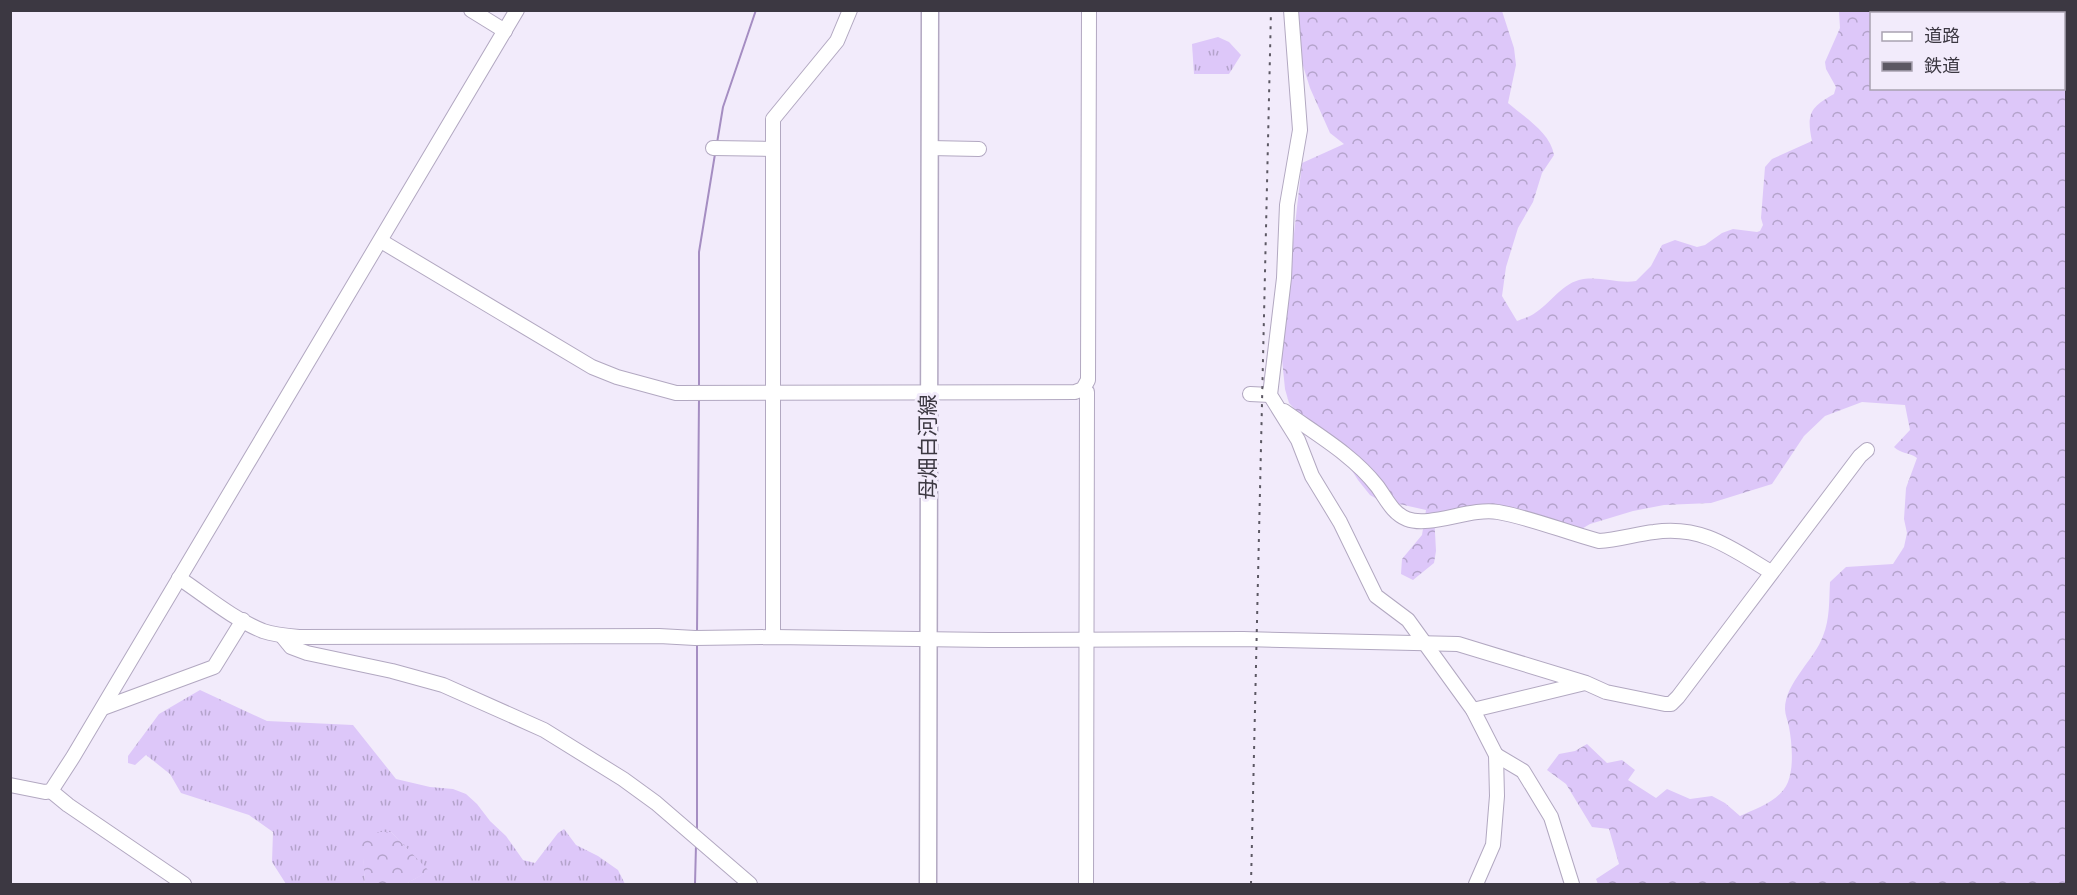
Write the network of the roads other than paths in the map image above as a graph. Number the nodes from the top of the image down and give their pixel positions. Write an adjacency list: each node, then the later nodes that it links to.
1 (471, 10): 7 (street)
2 (517, 10): 7 (street)
3 (850, 10): 10 (street)
4 (930, 10): 9 (main road, 母畑白河線)
5 (1089, 10): 13 (street)
6 (1290, 10): 17 (street)
7 (505, 31): 12 (street)
8 (713, 148): 10 (street)
9 (930, 148): 11 (street); 15 (main road, 母畑白河線)
10 (773, 149): 14 (street)
11 (979, 149)
12 (381, 241): 14 (street); 21 (street)
13 (1083, 388): 15 (street); 26 (street)
14 (773, 392): 15 (street); 24 (street)
15 (929, 392): 25 (main road, 母畑白河線)
16 (1250, 394): 17 (street)
17 (1270, 395): 18 (street)
18 (1278, 407): 20 (street); 27 (street)
19 (1867, 450): 20 (street)
20 (1771, 572): 28 (street)
21 (178, 578): 22 (street); 29 (street)
22 (243, 620): 23 (street); 29 (street)
23 (282, 636): 24 (street); 35 (street)
24 (773, 637): 25 (street)
25 (928, 639): 26 (street); 36 (main road, 母畑白河線)
26 (1087, 640): 27 (street); 37 (street)
27 (1423, 643): 28 (street); 30 (street)
28 (1586, 683): 30 (street)
29 (103, 708): 33 (street)
30 (1473, 710): 31 (street)
31 (1496, 755): 38 (street); 39 (street)
32 (11, 784): 33 (street)
33 (51, 791): 34 (street)
34 (184, 885)
35 (750, 885)
36 (928, 885)
37 (1086, 885)
38 (1476, 885)
39 (1572, 885)

